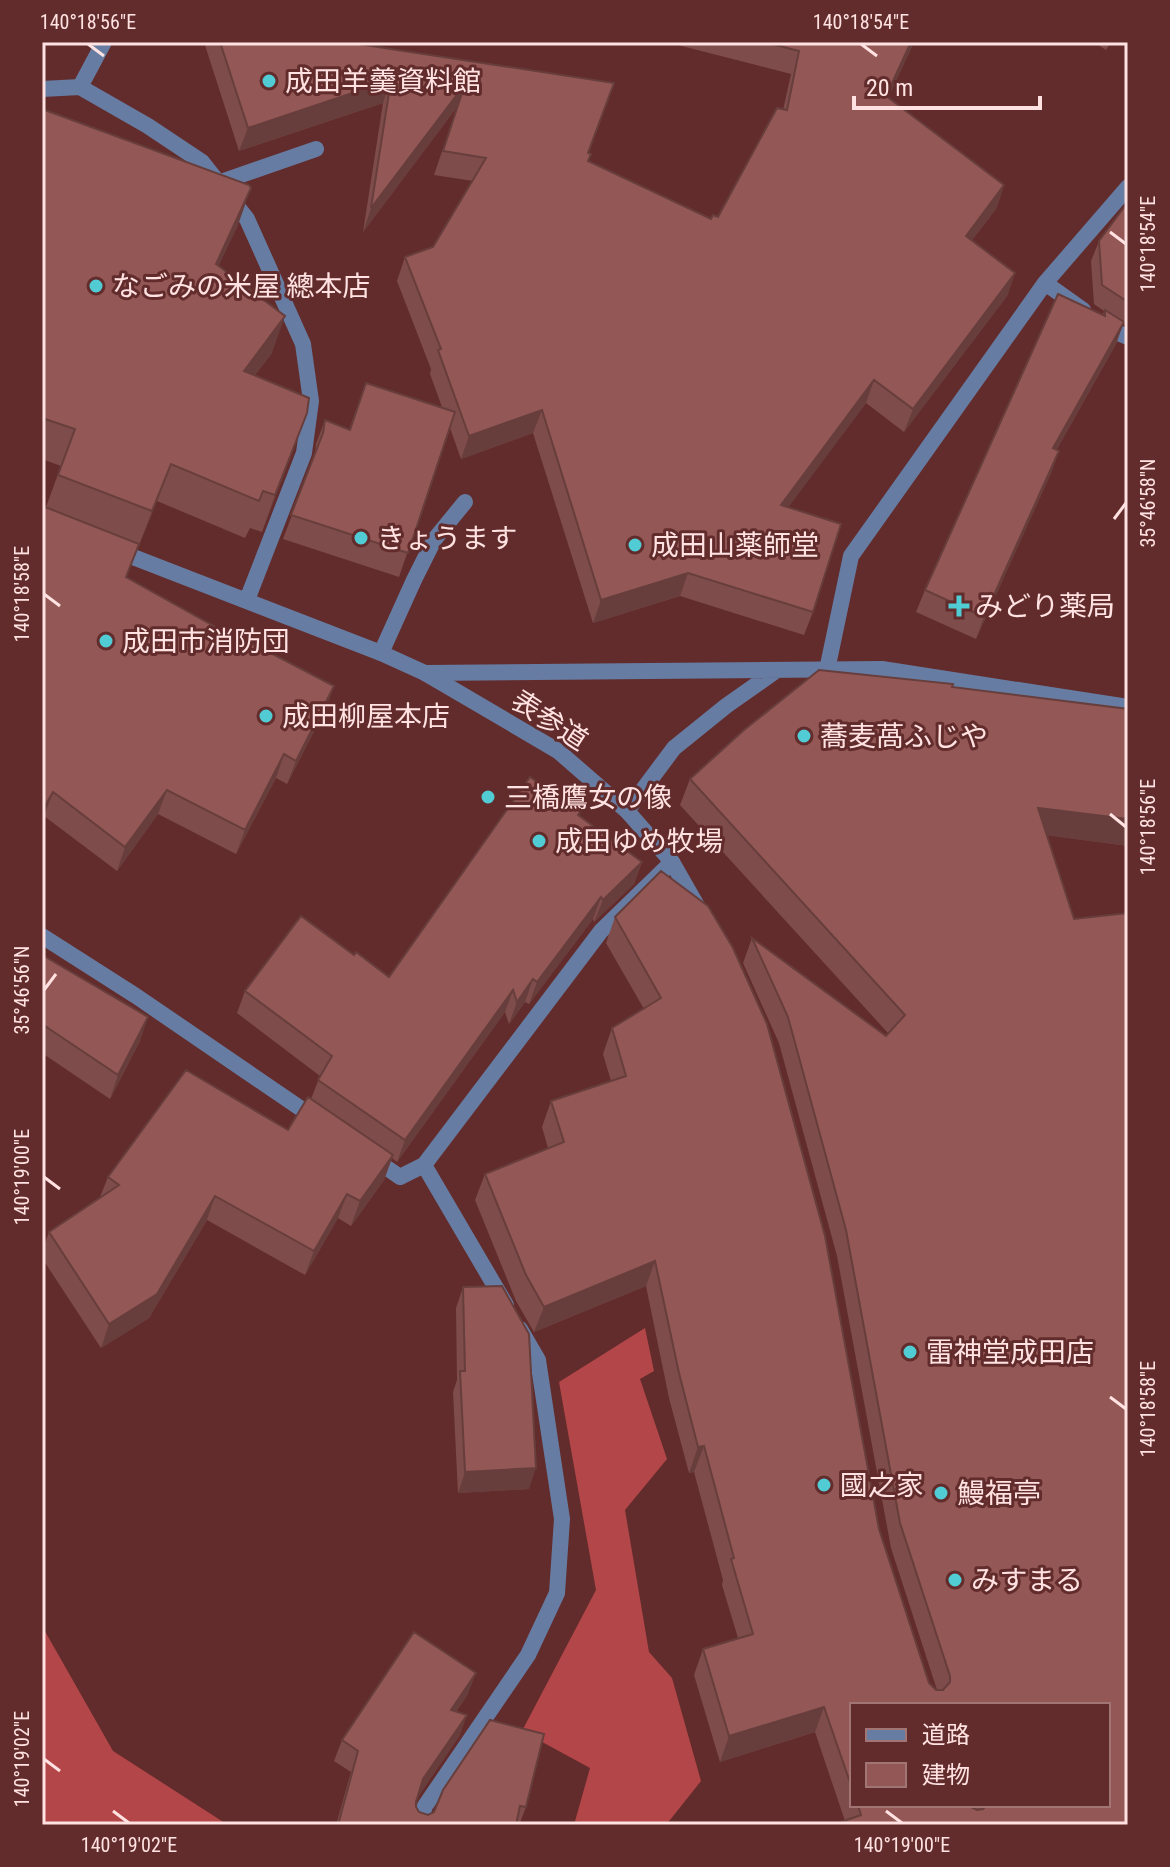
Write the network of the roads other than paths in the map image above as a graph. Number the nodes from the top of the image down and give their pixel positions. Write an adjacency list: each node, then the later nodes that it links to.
1 (104, 42): 2 (street)
2 (80, 87): 3 (street); 5 (street)
3 (42, 89)
4 (316, 149): 5 (street)
5 (218, 183): 11 (street)
6 (1128, 187): 7 (street)
7 (1045, 283): 8 (street); 14 (street)
8 (1128, 337)
9 (465, 502): 12 (street)
10 (101, 544): 11 (street, 表参道)
11 (247, 600): 12 (street, 表参道)
12 (381, 653): 15 (street, 表参道)
13 (777, 670): 14 (street); 15 (street); 17 (street)
14 (827, 670): 16 (street)
15 (425, 673): 17 (street, 表参道)
16 (1128, 707)
17 (627, 811): 18 (street, 表参道)
18 (672, 862): 19 (street, 表参道); 23 (street)
19 (710, 929)
20 (42, 936): 21 (street)
21 (334, 1132)
22 (361, 1150): 23 (street)
23 (424, 1165): 24 (street)
24 (419, 1825)

